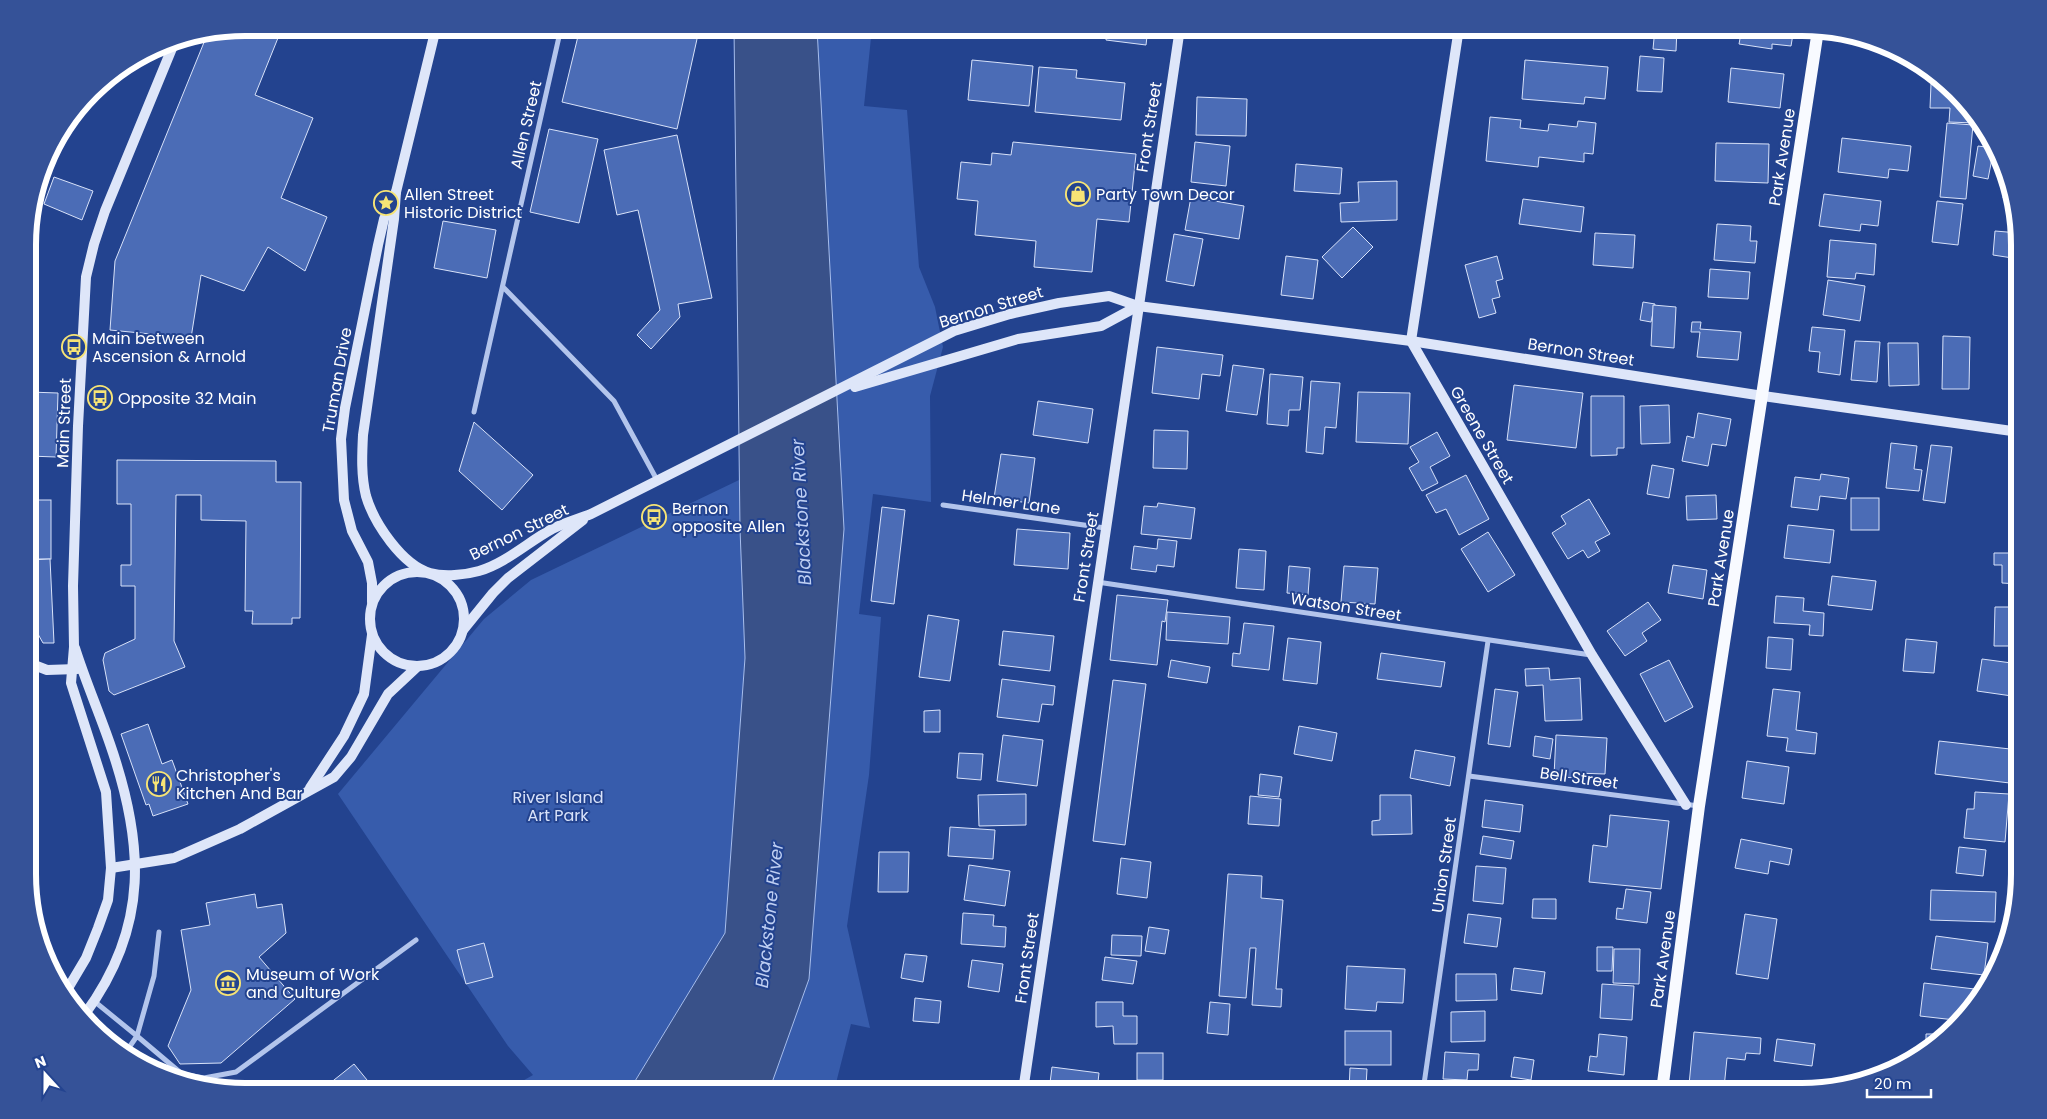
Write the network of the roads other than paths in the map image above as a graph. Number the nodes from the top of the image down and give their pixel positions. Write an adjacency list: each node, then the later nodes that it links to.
1 (434, 36): 7 (main road, Truman Drive)
2 (559, 36): 8 (street, Allen Street)
3 (1179, 36): 9 (main road, Front Street)
4 (1458, 36): 10 (main road)
5 (1817, 37): 12 (main road, Park Avenue)
6 (172, 49): 25 (main road, Main Street)
7 (396, 192): 19 (main road, Truman Drive); 21 (main road, Truman Drive)
8 (503, 287): 13 (street, Allen Street); 15 (street)
9 (1138, 306): 10 (main road, Bernon Street); 11 (main road, Bernon Street); 11 (main road, Bernon Street); 18 (main road, Front Street)
10 (1410, 341): 12 (main road, Bernon Street); 26 (main road, Greene Street)
11 (834, 393): 15 (main road, Bernon Street)
12 (1763, 396): 14 (main road, Bernon Street); 34 (main road, Park Avenue)
13 (474, 412)
14 (2011, 431)
15 (657, 481): 17 (main road, Bernon Street)
16 (943, 505): 18 (street, Helmer Lane)
17 (591, 514): 19 (main road, Bernon Street); 22 (main road, Bernon Street)
18 (1105, 528): 20 (main road, Front Street)
19 (430, 573): 21 (main road); 22 (main road)
20 (1097, 582): 24 (street, Watson Street); 46 (main road, Front Street)
21 (372, 602): 23 (main road)
22 (463, 630): 28 (main road)
23 (372, 634): 28 (main road); 32 (main road)
24 (1488, 641): 26 (street, Watson Street); 31 (street, Union Street)
25 (74, 642): 29 (main road, Main Street); 30 (main road, Main Street)
26 (1592, 655): 33 (main road, Greene Street)
27 (36, 666): 30 (main road)
28 (418, 666): 32 (main road)
29 (82, 668): 30 (main road); 35 (main road, Main Street)
30 (71, 669): 36 (main road, Main Street)
31 (1469, 776): 33 (street, Bell Street); 47 (street, Union Street)
32 (308, 791): 35 (main road)
33 (1686, 805): 34 (street)
34 (1699, 806): 48 (main road, Park Avenue)
35 (137, 863): 36 (main road); 40 (main road, Main Street)
36 (111, 868): 39 (main road, Main Street)
37 (159, 932): 42 (street)
38 (416, 940): 45 (street)
39 (69, 986)
40 (94, 1001): 41 (main road, Main Street); 42 (street)
41 (88, 1010)
42 (137, 1036): 43 (street); 44 (street)
43 (129, 1047)
44 (181, 1073)
45 (188, 1075)
46 (1023, 1083)
47 (1425, 1083)
48 (1663, 1083)

